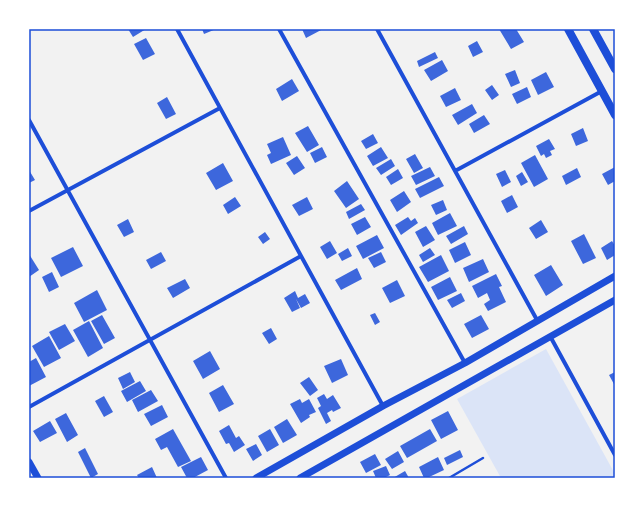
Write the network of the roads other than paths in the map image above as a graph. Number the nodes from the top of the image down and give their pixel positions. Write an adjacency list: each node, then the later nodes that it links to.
1 (176, 29): 8 (street)
2 (279, 29): 20 (street)
3 (377, 29): 11 (street)
4 (568, 29): 7 (main road)
5 (593, 29): 6 (main road)
6 (615, 69)
7 (602, 91): 9 (main road); 11 (street)
8 (220, 108): 12 (street); 14 (street)
9 (615, 115)
10 (29, 120): 12 (street)
11 (456, 171): 17 (street)
12 (68, 190): 13 (street); 19 (street)
13 (29, 212)
14 (301, 256): 19 (street); 21 (street)
15 (615, 276): 17 (main road)
16 (615, 300): 18 (main road)
17 (537, 320): 20 (main road)
18 (550, 336): 23 (street); 28 (main road)
19 (150, 339): 22 (street); 26 (street)
20 (465, 363): 21 (main road)
21 (383, 406): 27 (main road)
22 (29, 407)
23 (615, 455)
24 (29, 462): 25 (main road)
25 (38, 478)
26 (226, 478)
27 (256, 478)
28 (300, 478)

